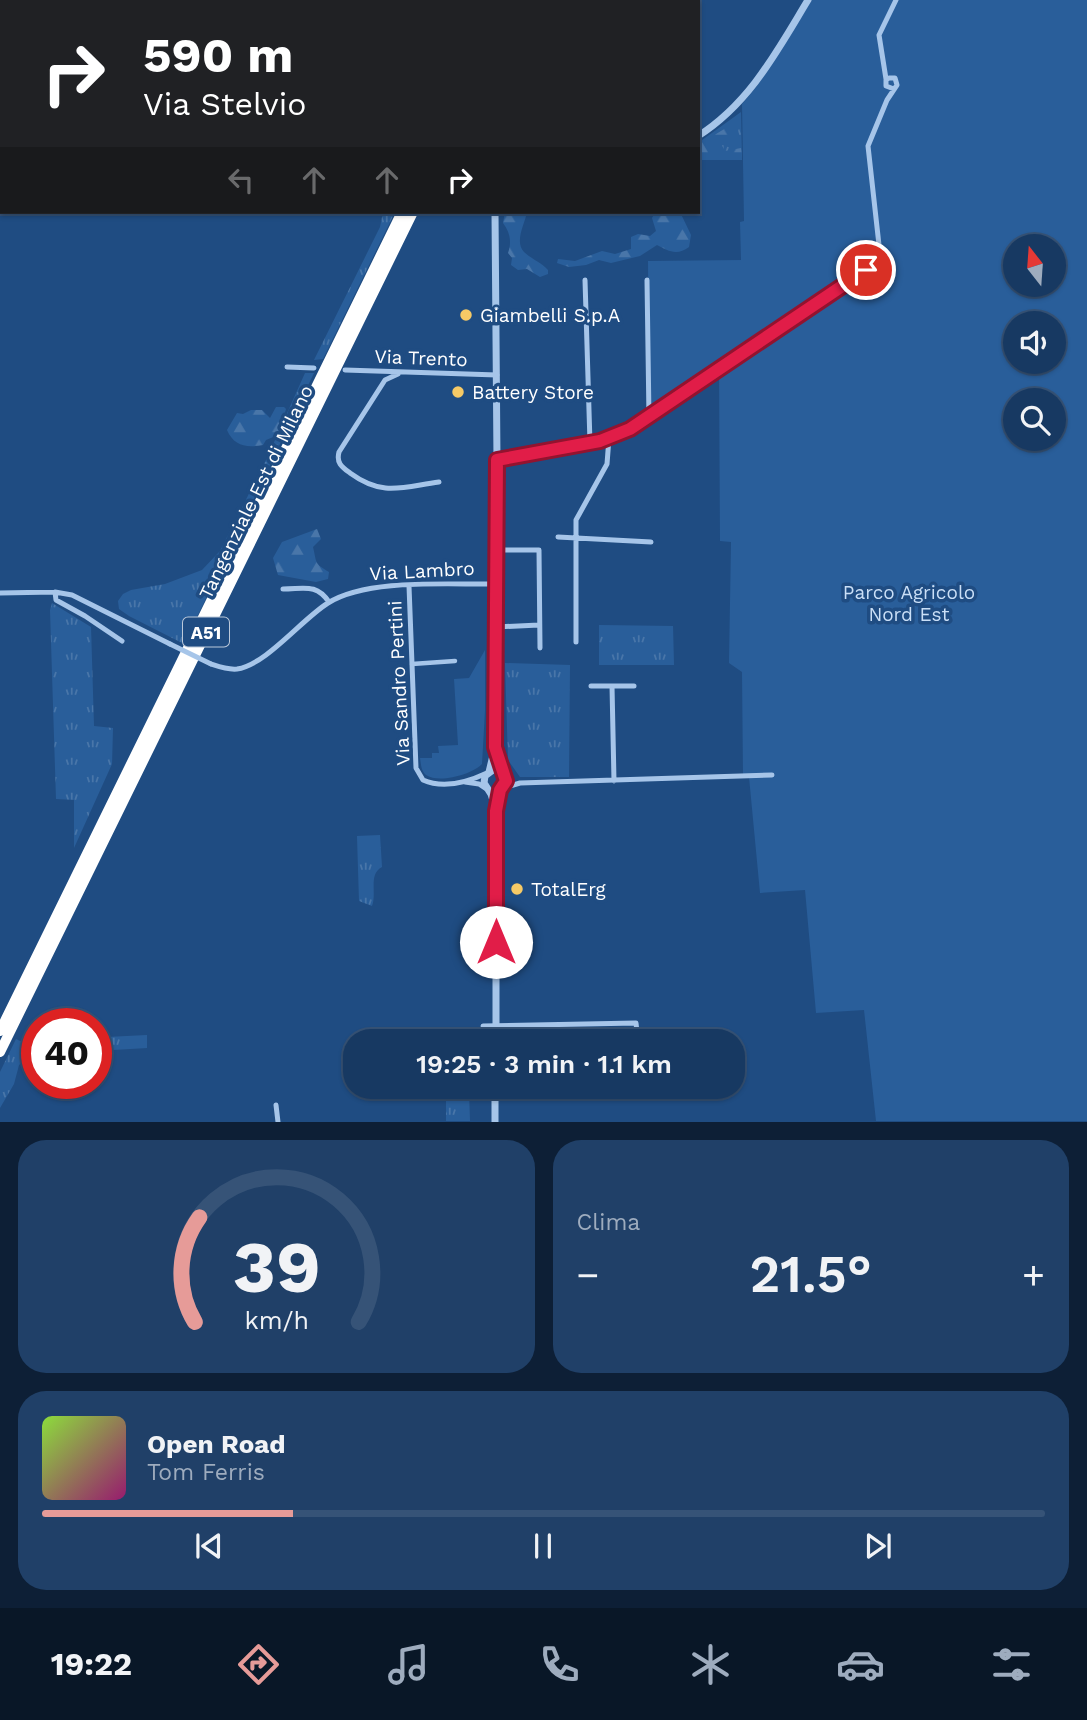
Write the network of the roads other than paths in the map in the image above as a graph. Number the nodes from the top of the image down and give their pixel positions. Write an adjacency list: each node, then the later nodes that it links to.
1 (30, 0): 2 (street)
2 (58, 0)
3 (808, 0): 8 (street)
4 (896, 0): 5 (street)
5 (886, 68): 6 (street); 7 (street)
6 (893, 77): 7 (street); 7 (street)
7 (889, 86): 19 (street)
8 (700, 135)
9 (399, 214): 57 (highway, Tangenziale Est di Milano / A51)
10 (411, 214): 58 (highway, Tangenziale Est di Milano / A51)
11 (495, 214): 18 (street, Via Trento)
12 (585, 280): 21 (street)
13 (647, 280): 19 (street)
14 (287, 367): 15 (street)
15 (314, 368)
16 (345, 370): 17 (street, Via Trento)
17 (398, 374): 18 (street, Via Trento); 23 (street)
18 (497, 375): 22 (street, Via Trento)
19 (649, 418): 20 (street)
20 (610, 438): 21 (street); 25 (street)
21 (590, 443): 22 (street)
22 (497, 460): 27 (street, Via Trento)
23 (439, 482)
24 (558, 537): 25 (street)
25 (575, 537): 26 (street); 37 (street)
26 (650, 542)
27 (496, 550): 28 (street, Via Trento); 34 (street)
28 (496, 584): 29 (street, Via Lambro); 35 (street, Via Trento)
29 (409, 586): 33 (street, Via Lambro); 40 (street, Via Sandro Pertini)
30 (283, 589): 33 (street)
31 (55, 592): 32 (street, Via Lambro); 33 (street, Via Lambro, bridge); 36 (street)
32 (0, 593)
33 (329, 602)
34 (540, 625): 35 (street); 38 (street)
35 (496, 627): 44 (street, Via Trento)
36 (122, 640)
37 (576, 642)
38 (540, 648)
39 (455, 662): 40 (street)
40 (412, 664): 49 (street, Via Sandro Pertini)
41 (591, 686): 42 (street)
42 (612, 686): 43 (street); 48 (street)
43 (634, 686)
44 (495, 747): 45 (street); 47 (street)
45 (488, 772): 47 (street); 49 (street); 51 (street)
46 (772, 775): 48 (street)
47 (504, 776): 50 (street); 52 (street)
48 (614, 781): 50 (street)
49 (462, 782): 51 (street)
50 (520, 783): 52 (street)
51 (487, 789): 52 (street); 53 (street)
52 (502, 789): 53 (street)
53 (496, 811): 55 (street)
54 (483, 1026): 55 (street)
55 (496, 1026): 56 (street)
56 (637, 1029)
57 (0, 1031)
58 (0, 1052)
59 (495, 1099): 62 (street)
60 (276, 1105): 61 (street)
61 (278, 1122)
62 (495, 1122)

